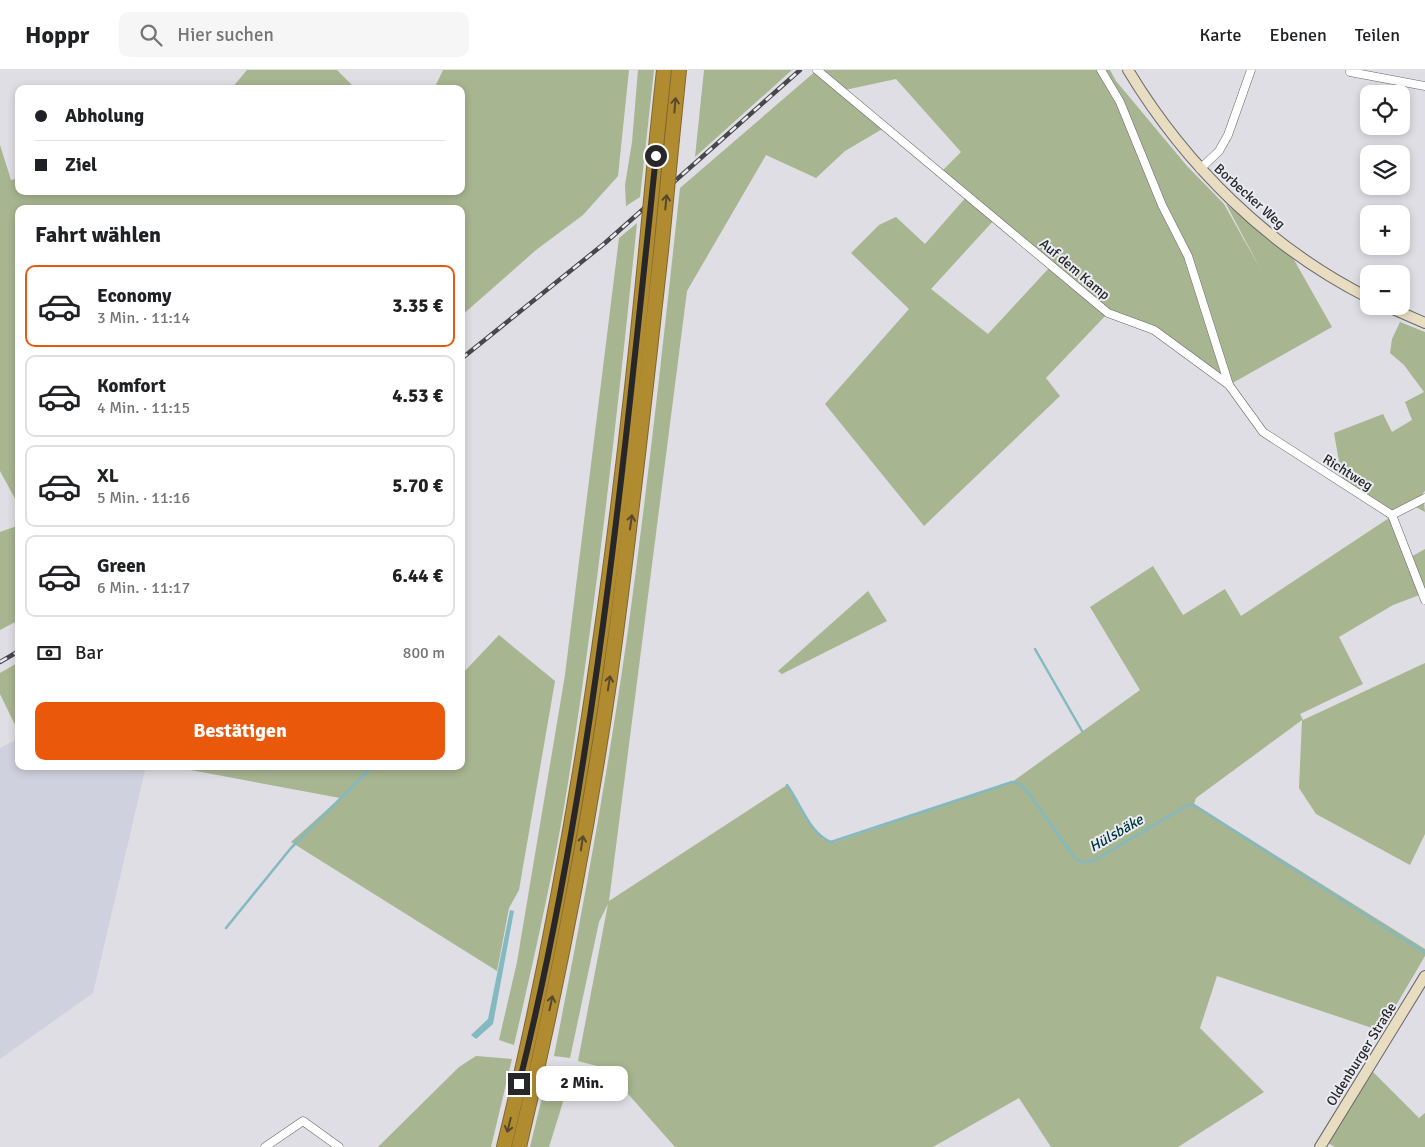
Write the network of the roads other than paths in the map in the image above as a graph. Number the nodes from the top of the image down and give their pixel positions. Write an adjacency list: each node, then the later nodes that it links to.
1 (664, 70): 20 (highway, one-way to 20, bridge)
2 (679, 70): 21 (highway, one-way to 2, bridge)
3 (817, 70): 13 (street, Auf dem Kamp)
4 (1101, 70): 13 (street)
5 (1128, 70): 9 (street, Borbecker Weg)
6 (1252, 70): 9 (street)
7 (1350, 72): 8 (street)
8 (1425, 86)
9 (1200, 169): 10 (street, Borbecker Weg)
10 (1360, 293)
11 (1407, 315): 12 (street)
12 (1425, 323)
13 (1229, 385): 15 (street, Richtweg)
14 (1425, 498): 15 (street)
15 (1392, 515): 16 (street)
16 (1425, 600)
17 (1425, 976): 22 (street, Oldenburger Straße)
18 (265, 1147): 19 (street)
19 (339, 1147)
20 (504, 1147)
21 (519, 1147)
22 (1320, 1147)

